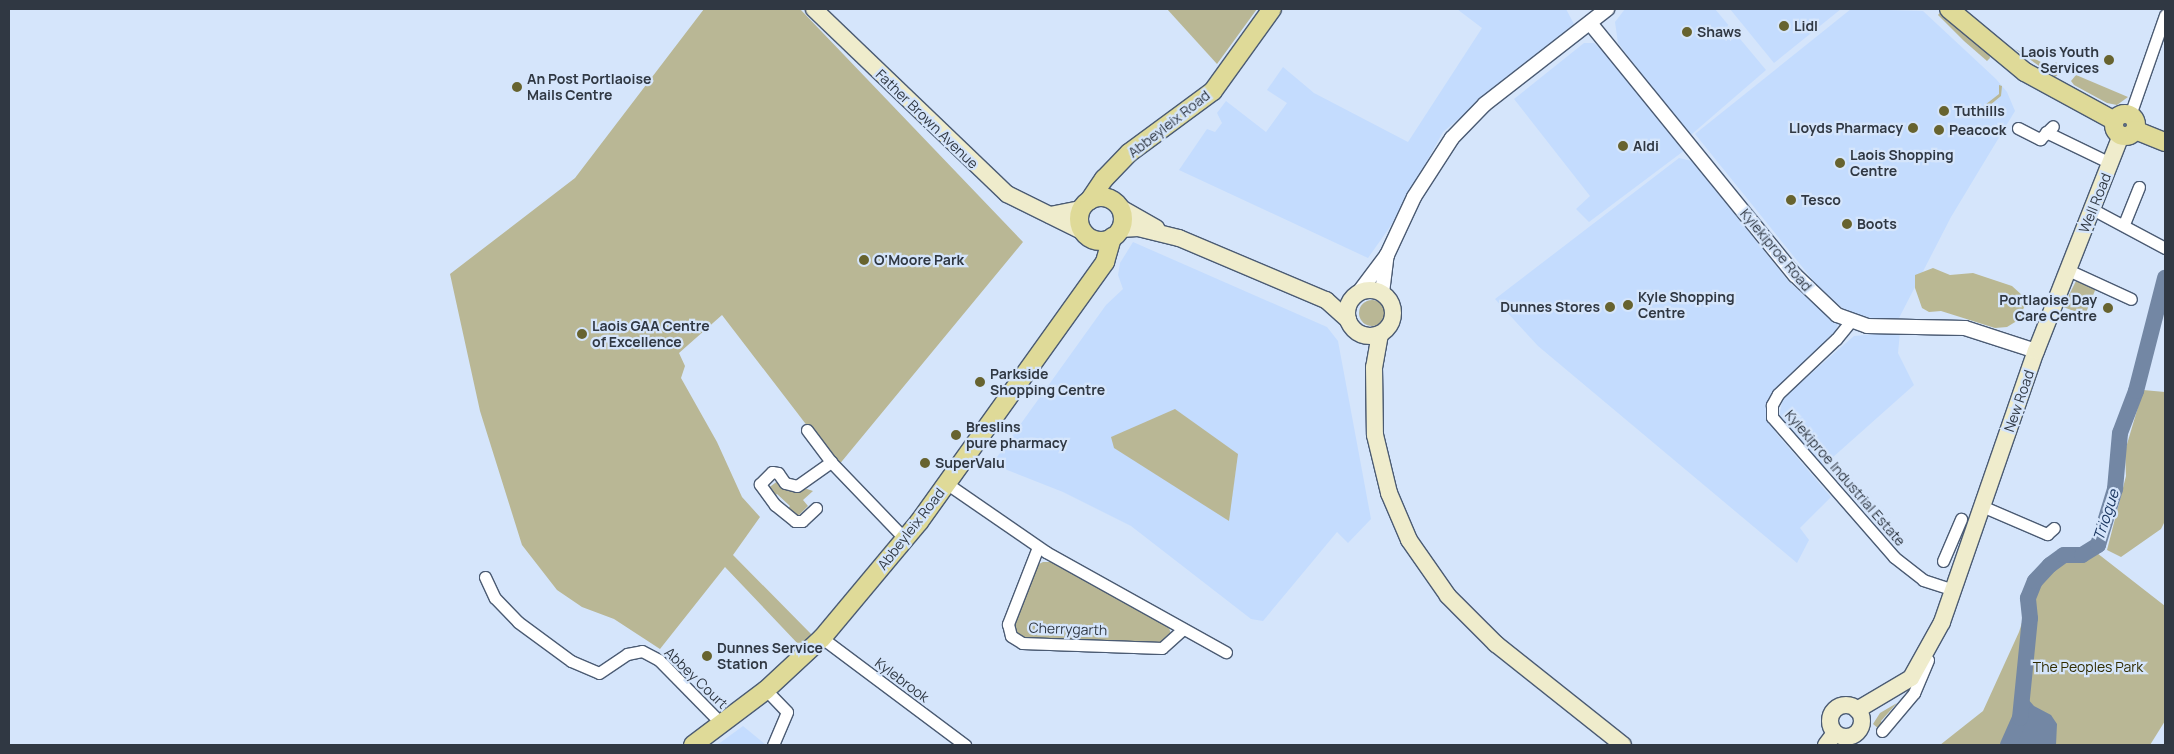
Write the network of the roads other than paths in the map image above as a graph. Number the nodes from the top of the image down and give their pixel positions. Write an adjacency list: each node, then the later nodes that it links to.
1 (814, 9): 18 (main road, Father Brown Avenue)
2 (1272, 9): 13 (main road, Abbeyleix Road)
3 (1607, 9): 7 (street)
4 (1949, 9): 8 (main road)
5 (1958, 9): 8 (main road)
6 (2165, 15): 9 (street, Well Road)
7 (1590, 22): 24 (street); 32 (street, Kylekiproe Road)
8 (1972, 27): 9 (main road)
9 (2125, 126): 11 (main road); 12 (main road, Well Road)
10 (2018, 128): 12 (street)
11 (2165, 142)
12 (2110, 163): 17 (main road, Well Road)
13 (1118, 166): 15 (main road, Abbeyleix Road); 16 (main road, Abbeyleix Road)
14 (2139, 187): 19 (street)
15 (1085, 205): 16 (main road); 18 (main road); 22 (main road)
16 (1117, 205): 20 (main road); 21 (main road)
17 (2092, 209): 19 (street); 25 (main road, Well Road)
18 (1050, 215): 22 (main road, Father Brown Avenue)
19 (2124, 224): 23 (street)
20 (1162, 232): 21 (main road); 30 (main road)
21 (1116, 233): 22 (main road); 26 (main road, Abbeyleix Road)
22 (1086, 234): 26 (main road)
23 (2164, 247)
24 (1387, 255): 27 (street); 28 (street)
25 (2068, 270): 29 (street); 35 (main road, New Road)
26 (1092, 279): 39 (main road, Abbeyleix Road)
27 (1382, 293): 28 (main road); 34 (main road)
28 (1356, 295): 30 (main road); 31 (main road)
29 (2131, 299)
30 (1326, 300): 31 (main road)
31 (1348, 320): 33 (main road)
32 (1850, 322): 35 (street, Kylekiproe Road); 50 (street, Kylekiproe Industrial Estate)
33 (1358, 333): 34 (main road); 36 (main road)
34 (1380, 334): 36 (main road)
35 (2036, 351): 40 (main road, New Road)
36 (1374, 367): 62 (main road)
37 (807, 430): 38 (street)
38 (830, 462): 41 (street); 46 (street)
39 (946, 483): 46 (main road, Abbeyleix Road); 47 (street)
40 (1984, 507): 43 (street); 45 (main road, New Road)
41 (816, 508)
42 (1961, 519): 44 (street)
43 (2054, 528)
44 (1954, 536): 45 (street); 48 (street)
45 (1972, 538): 50 (main road, New Road)
46 (905, 539): 52 (main road, Abbeyleix Road)
47 (1038, 547): 51 (street); 51 (street, Cherrygarth)
48 (1943, 561)
49 (486, 577): 56 (street, Abbey Court)
50 (1953, 590): 54 (main road, New Road)
51 (1183, 628): 53 (street)
52 (822, 638): 55 (main road, Abbeyleix Road); 61 (street, Kylebrook)
53 (1226, 652)
54 (1925, 656): 57 (street); 58 (main road, New Road)
55 (766, 690): 56 (main road, Abbeyleix Road); 60 (street)
56 (722, 724): 59 (main road, Abbeyleix Road)
57 (1882, 731)
58 (1831, 739)
59 (693, 745)
60 (774, 745)
61 (965, 745)
62 (1623, 745)

